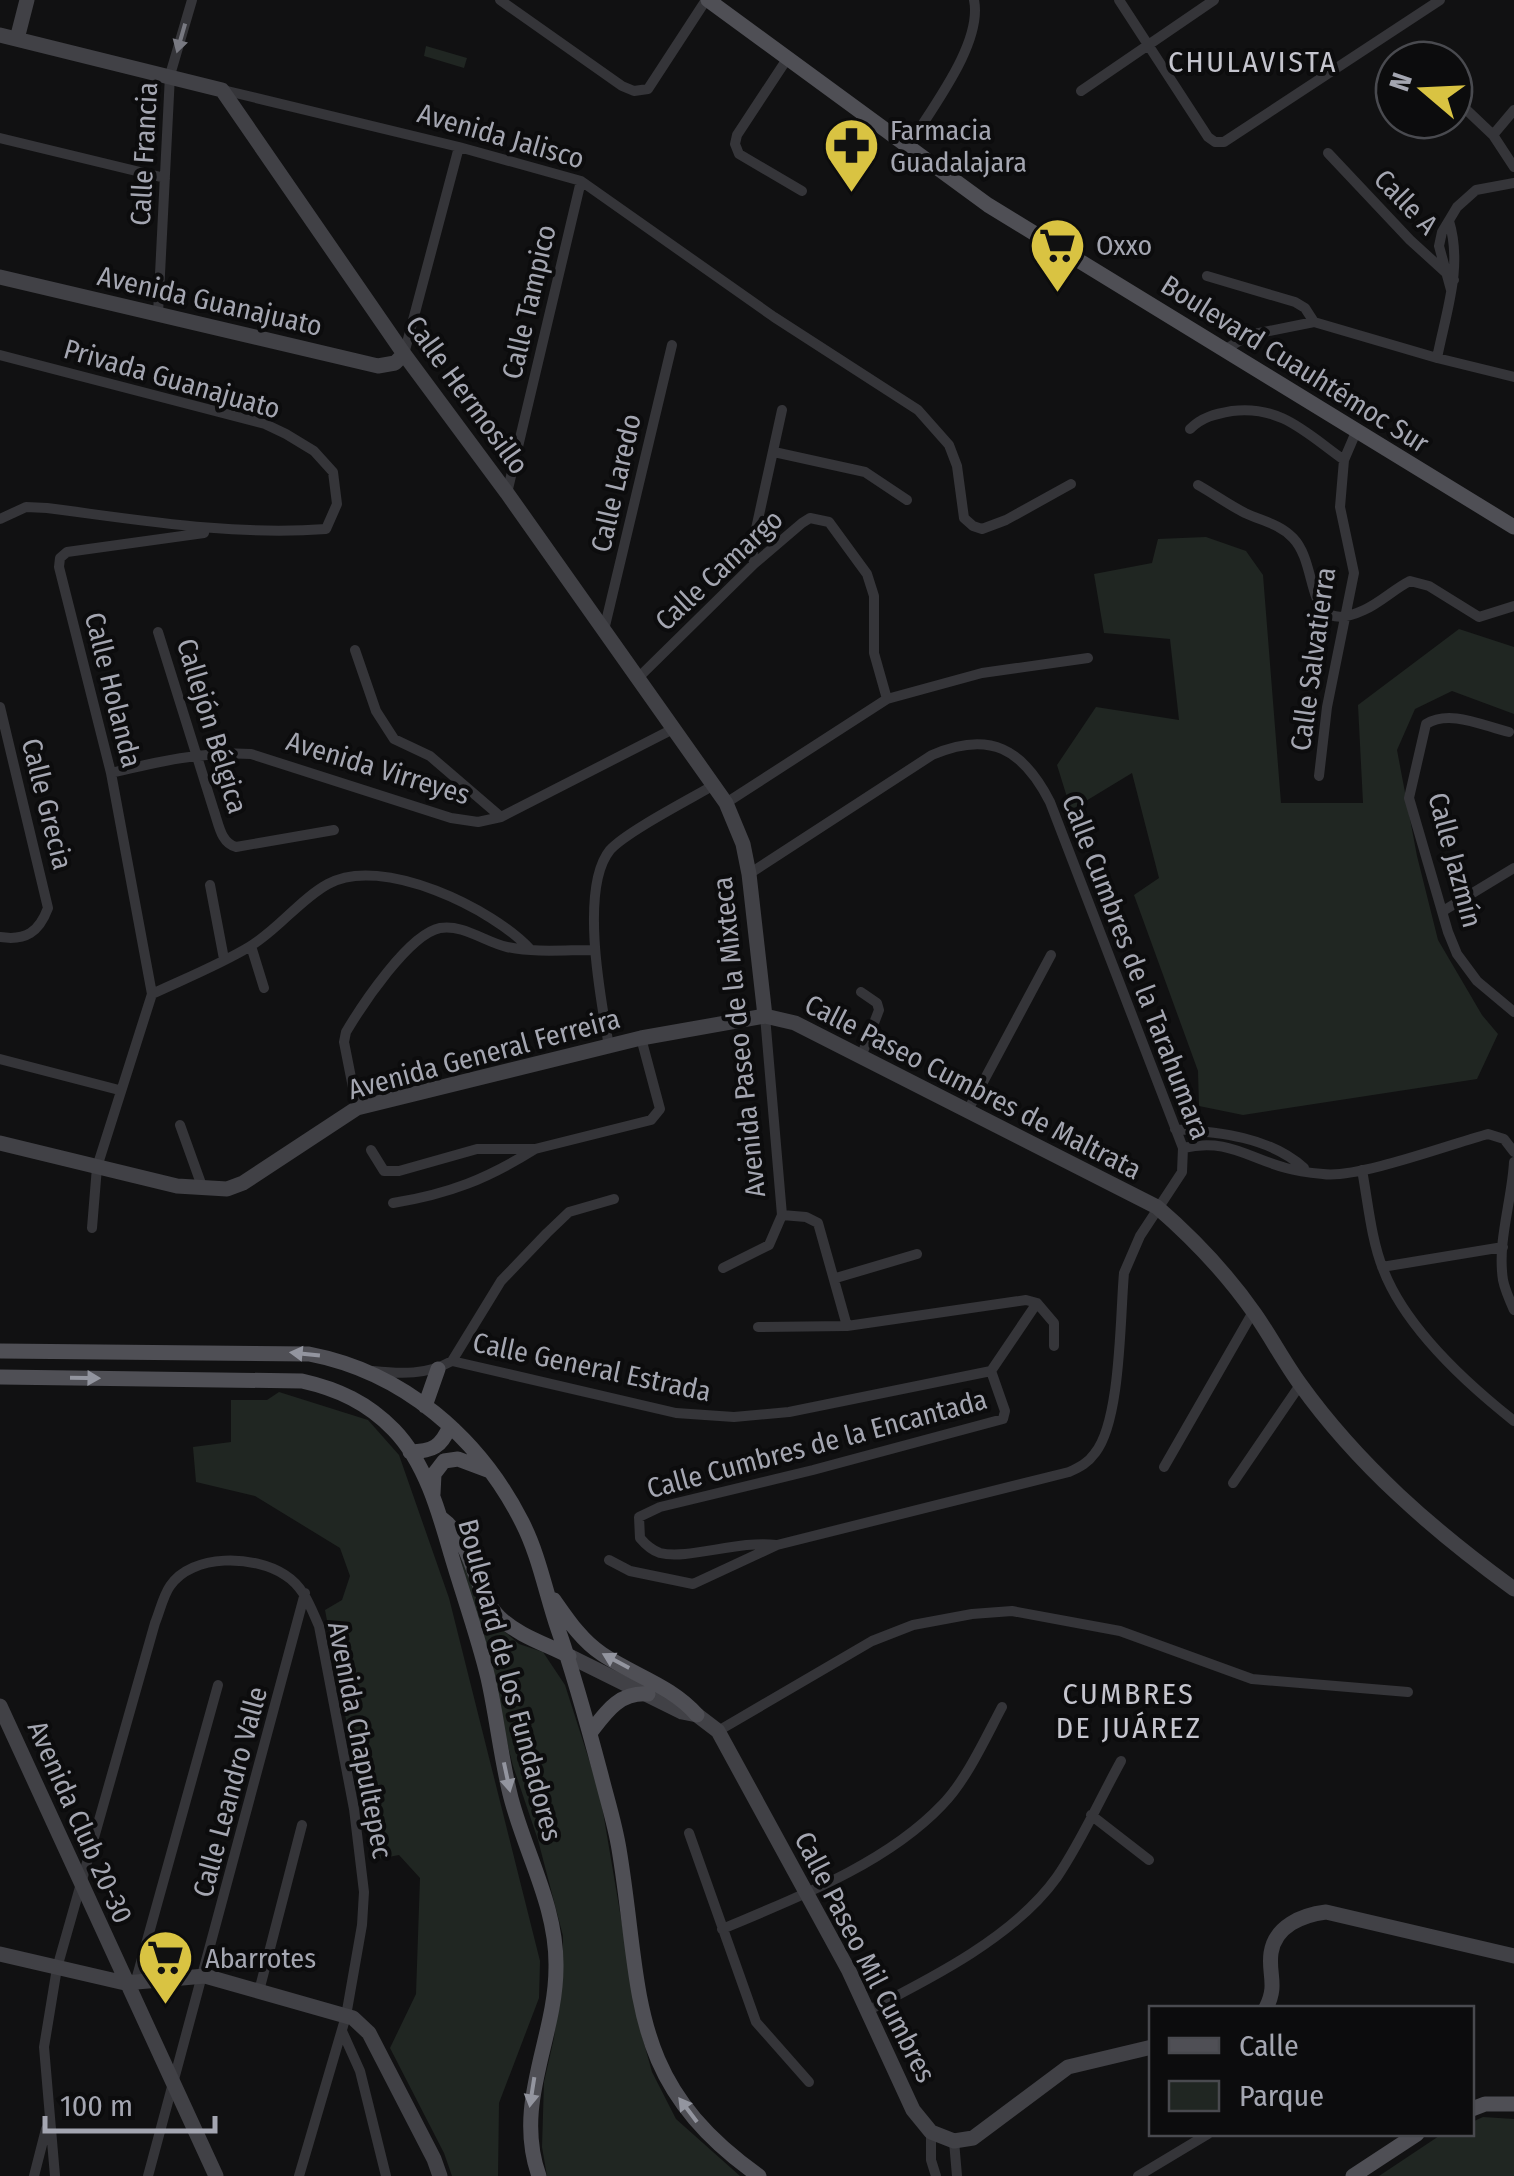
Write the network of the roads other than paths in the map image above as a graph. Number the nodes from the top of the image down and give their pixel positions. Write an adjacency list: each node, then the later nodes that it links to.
1 (27, 0): 11 (street)
2 (192, 0): 14 (street, Calle Francia, one-way to 14)
3 (500, 0): 4 (street)
4 (707, 0): 13 (main road, Boulevard Cuauhtémoc Sur)
5 (991, 0): 9 (street)
6 (1119, 0): 12 (street)
7 (1214, 0): 12 (street)
8 (1440, 0): 12 (street)
9 (975, 5): 22 (street)
10 (0, 34): 11 (street, Avenida Jalisco)
11 (17, 39): 14 (street, Avenida Jalisco)
12 (1148, 44): 16 (street)
13 (787, 59): 22 (main road, Boulevard Cuauhtémoc Sur); 28 (street)
14 (170, 75): 15 (street, Avenida Jalisco); 25 (street, Calle Francia)
15 (222, 90): 21 (street, Avenida Jalisco); 37 (street, Calle Hermosillo)
16 (1081, 91)
17 (1514, 110): 19 (street)
18 (1474, 116): 19 (street)
19 (1494, 135): 24 (street)
20 (0, 138): 25 (street)
21 (459, 147): 26 (street, Avenida Jalisco); 37 (street)
22 (908, 147): 36 (main road, Boulevard Cuauhtémoc Sur)
23 (1328, 153): 32 (street, Calle A)
24 (1514, 166)
25 (165, 178): 33 (street, Calle Francia)
26 (580, 180): 46 (street, Avenida Jalisco); 48 (street, Calle Tampico)
27 (1514, 184): 29 (street)
28 (802, 191)
29 (1449, 220): 32 (street); 32 (street)
30 (1206, 276): 34 (street)
31 (1, 280): 33 (street, Avenida Guanajuato)
32 (1451, 282): 39 (street)
33 (158, 314): 37 (street, Avenida Guanajuato)
34 (1314, 322): 36 (street); 39 (street)
35 (672, 345): 56 (street, Calle Laredo)
36 (1226, 349): 43 (main road, Boulevard Cuauhtémoc Sur)
37 (404, 354): 48 (street, Calle Hermosillo)
38 (0, 355): 52 (street, Privada Guanajuato)
39 (1437, 358): 40 (street)
40 (1514, 377)
41 (782, 410): 44 (street)
42 (1190, 429): 45 (street)
43 (1356, 432): 45 (street, Calle Salvatierra); 51 (main road, Boulevard Cuauhtémoc Sur)
44 (774, 452): 49 (street); 53 (street)
45 (1344, 460): 55 (street, Calle Salvatierra)
46 (1072, 484)
47 (1198, 484): 55 (street)
48 (507, 492): 56 (street, Calle Hermosillo)
49 (907, 500)
50 (0, 518): 52 (street)
51 (1514, 528)
52 (220, 530): 66 (street, Calle Holanda)
53 (754, 564): 60 (street, Calle Camargo); 61 (street, Calle Camargo)
54 (1514, 606): 55 (street)
55 (1345, 618): 67 (street, Calle Salvatierra)
56 (604, 631): 60 (street, Calle Hermosillo)
57 (158, 632): 65 (street, Callejón Bélgica)
58 (355, 650): 70 (street)
59 (1088, 658): 61 (street)
60 (638, 679): 63 (street, Calle Hermosillo)
61 (887, 699): 69 (street)
62 (0, 707): 76 (street, Calle Grecia)
63 (673, 729): 68 (street, Avenida Paseo de la Mixteca); 70 (street, Avenida Virreyes)
64 (1509, 732): 75 (street, Calle Jazmín)
65 (196, 757): 66 (street, Avenida Virreyes); 70 (street, Avenida Virreyes); 71 (street, Callejón Bélgica)
66 (111, 773): 84 (street, Calle Holanda)
67 (1319, 776)
68 (714, 785): 69 (street, Avenida Paseo de la Mixteca); 79 (street)
69 (726, 802): 73 (street, Avenida Paseo de la Mixteca)
70 (502, 817)
71 (334, 830)
72 (1514, 868): 75 (street)
73 (749, 874): 86 (street, Avenida Paseo de la Mixteca); 95 (street, Calle Cumbres de la Tarahumara)
74 (210, 885): 81 (street)
75 (1443, 911): 85 (street, Calle Jazmín)
76 (0, 937)
77 (251, 946): 78 (street); 81 (street); 82 (street)
78 (530, 950): 79 (street); 92 (street)
79 (594, 950): 88 (street)
80 (1051, 955): 93 (street)
81 (224, 959): 84 (street)
82 (264, 988)
83 (861, 992): 89 (street)
84 (152, 994): 91 (street)
85 (1514, 1012)
86 (765, 1016): 87 (street, Avenida General Ferreira); 89 (street, Calle Paseo Cumbres de Maltrata); 109 (street, Avenida Paseo de la Mixteca)
87 (641, 1038): 88 (street, Avenida General Ferreira); 97 (street)
88 (609, 1046): 92 (street, Avenida General Ferreira)
89 (861, 1057): 93 (street, Calle Paseo Cumbres de Maltrata)
90 (0, 1059): 91 (street)
91 (119, 1090): 102 (street)
92 (358, 1108): 105 (street, Avenida General Ferreira)
93 (967, 1112): 108 (street, Calle Paseo Cumbres de Maltrata)
94 (180, 1125): 105 (street)
95 (1175, 1130): 98 (street, Calle Cumbres de la Tarahumara); 103 (street)
96 (0, 1143): 102 (street, Avenida General Ferreira)
97 (535, 1148): 99 (street); 107 (street)
98 (1182, 1148): 103 (street); 108 (street, Calle Cumbres de la Tarahumara)
99 (371, 1150)
100 (1514, 1152): 104 (street)
101 (1514, 1162): 111 (street)
102 (97, 1167): 105 (street, Avenida General Ferreira); 110 (street)
103 (1305, 1169): 104 (street)
104 (1362, 1170): 113 (street)
105 (204, 1190)
106 (614, 1199): 123 (street, Calle General Estrada)
107 (393, 1203)
108 (1157, 1208): 118 (street, Calle Paseo Cumbres de Maltrata); 137 (street, Calle Cumbres de la Encantada)
109 (782, 1215): 114 (street, Avenida Paseo de la Mixteca); 115 (street)
110 (92, 1228)
111 (1502, 1247): 113 (street); 117 (street)
112 (918, 1254): 115 (street)
113 (1382, 1267): 129 (street)
114 (723, 1268)
115 (836, 1278): 119 (street)
116 (1035, 1302): 119 (street); 121 (street); 125 (street)
117 (1514, 1310)
118 (1254, 1312): 127 (street, Calle Paseo Cumbres de Maltrata); 132 (street)
119 (847, 1326): 120 (street)
120 (758, 1327)
121 (1054, 1346)
122 (0, 1351): 124 (main road, Boulevard de los Fundadores, one-way to 122)
123 (445, 1365): 124 (street, Calle General Estrada); 125 (street, Calle General Estrada); 128 (main road)
124 (367, 1370): 128 (main road, Boulevard de los Fundadores)
125 (991, 1371): 137 (street, Calle Cumbres de la Encantada)
126 (0, 1376): 131 (main road, Boulevard de los Fundadores, one-way to 131)
127 (1300, 1385): 134 (street); 140 (street, Calle Paseo Cumbres de Maltrata)
128 (425, 1406): 130 (main road, Boulevard de los Fundadores)
129 (1514, 1421)
130 (450, 1426): 131 (main road); 133 (main road, Boulevard de los Fundadores)
131 (410, 1452): 135 (main road, Boulevard de los Fundadores)
132 (1164, 1467)
133 (490, 1471): 135 (main road); 139 (main road, Boulevard de los Fundadores)
134 (1233, 1482)
135 (432, 1500): 136 (main road, Boulevard de los Fundadores)
136 (440, 1517): 142 (main road); 185 (main road, Boulevard de los Fundadores, one-way to 185)
137 (777, 1545): 138 (street, Calle Cumbres de la Encantada)
138 (609, 1560)
139 (544, 1586): 142 (main road, Boulevard de los Fundadores); 148 (main road, one-way to 139)
140 (1514, 1589)
141 (305, 1594): 156 (street); 162 (street, Calle Leandro Valle); 167 (street, Avenida Chapultepec)
142 (569, 1656): 145 (street, Calle Paseo Mil Cumbres); 150 (main road, Boulevard de los Fundadores)
143 (218, 1685): 163 (street)
144 (1408, 1692): 149 (street)
145 (648, 1694): 148 (street, Calle Paseo Mil Cumbres); 150 (main road)
146 (0, 1706): 156 (street, Avenida Club 20-30)
147 (1002, 1707): 157 (street)
148 (697, 1715): 149 (street, Calle Paseo Mil Cumbres)
149 (718, 1731): 157 (street, Calle Paseo Mil Cumbres)
150 (590, 1733): 186 (main road, Boulevard de los Fundadores, one-way to 150)
151 (1120, 1762): 152 (street)
152 (1091, 1815): 155 (street); 166 (street)
153 (302, 1826): 164 (street)
154 (689, 1833): 158 (street)
155 (1149, 1860)
156 (81, 1884): 161 (street); 163 (street, Avenida Club 20-30)
157 (808, 1893): 158 (street); 166 (street, Calle Paseo Mil Cumbres)
158 (722, 1929): 169 (street)
159 (0, 1954): 161 (street)
160 (1514, 1956): 165 (street)
161 (57, 1968): 163 (street); 173 (street)
162 (205, 1976): 163 (street); 164 (street); 170 (street, Calle Leandro Valle)
163 (131, 1981): 170 (street, Avenida Club 20-30)
164 (259, 1991): 167 (street)
165 (1267, 2006)
166 (868, 2010): 174 (street, Calle Paseo Mil Cumbres)
167 (344, 2023): 182 (street, Avenida Chapultepec); 183 (street); 184 (street)
168 (1149, 2048): 177 (street)
169 (809, 2082)
170 (174, 2087): 180 (street, Calle Leandro Valle); 181 (street, Avenida Club 20-30)
171 (1514, 2104): 172 (main road)
172 (1474, 2108)
173 (48, 2119): 178 (street); 179 (street)
174 (931, 2132): 177 (street); 187 (street)
175 (1205, 2136): 189 (street)
176 (1414, 2136): 190 (main road)
177 (954, 2141): 188 (street)
178 (34, 2176)
179 (55, 2176)
180 (148, 2176)
181 (216, 2176)
182 (299, 2176)
183 (386, 2176)
184 (440, 2176)
185 (539, 2176)
186 (759, 2176)
187 (936, 2176)
188 (957, 2176)
189 (1138, 2176)
190 (1353, 2176)

